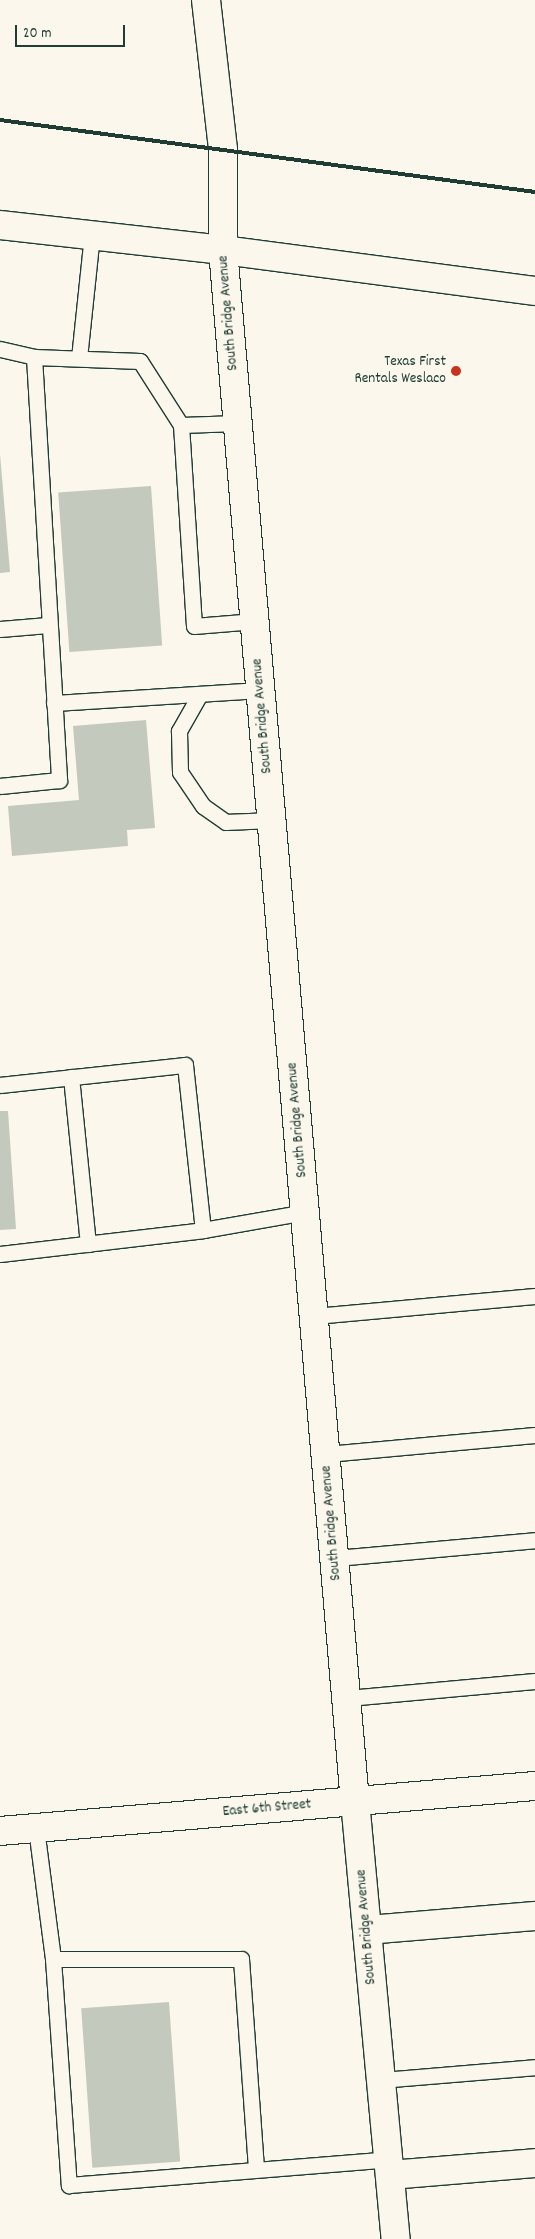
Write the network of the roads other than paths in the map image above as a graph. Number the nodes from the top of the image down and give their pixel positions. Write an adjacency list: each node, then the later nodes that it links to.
1 (206, 0): 4 (street, South Bridge Avenue)
2 (0, 225): 3 (street)
3 (92, 235): 4 (street); 8 (lane)
4 (223, 250): 5 (street); 9 (street, South Bridge Avenue)
5 (535, 291)
6 (0, 349): 7 (lane)
7 (34, 357): 8 (lane); 12 (lane)
8 (79, 358): 10 (lane)
9 (238, 423): 10 (lane); 11 (street, South Bridge Avenue)
10 (181, 425): 11 (lane)
11 (255, 621): 14 (street, South Bridge Avenue)
12 (48, 626): 13 (lane); 16 (lane)
13 (0, 629)
14 (261, 690): 15 (lane); 18 (street, South Bridge Avenue)
15 (200, 694): 16 (lane); 18 (lane)
16 (54, 703): 17 (lane)
17 (0, 786)
18 (272, 820): 21 (street, South Bridge Avenue)
19 (71, 1077): 20 (lane); 22 (lane); 23 (lane)
20 (0, 1085)
21 (306, 1212): 22 (lane); 26 (street, South Bridge Avenue)
22 (203, 1230): 23 (lane)
23 (88, 1244): 24 (lane)
24 (0, 1254)
25 (535, 1296): 26 (lane)
26 (314, 1316): 28 (street, South Bridge Avenue)
27 (535, 1435): 28 (lane)
28 (326, 1454): 30 (street, South Bridge Avenue)
29 (535, 1540): 30 (lane)
30 (335, 1558): 32 (street, South Bridge Avenue)
31 (535, 1681): 32 (lane)
32 (346, 1698): 34 (street, South Bridge Avenue)
33 (535, 1786): 34 (street, East 6th Street)
34 (355, 1801): 35 (street, East 6th Street); 38 (street, South Bridge Avenue)
35 (36, 1828): 36 (street, East 6th Street); 39 (lane)
36 (0, 1831)
37 (535, 1916): 38 (street)
38 (368, 1930): 41 (street, South Bridge Avenue)
39 (52, 1959): 44 (lane); 44 (lane)
40 (535, 2067): 41 (lane)
41 (382, 2080): 43 (street, South Bridge Avenue)
42 (535, 2163): 43 (street)
43 (390, 2167): 44 (lane); 45 (street, South Bridge Avenue)
44 (256, 2168)
45 (396, 2239)

